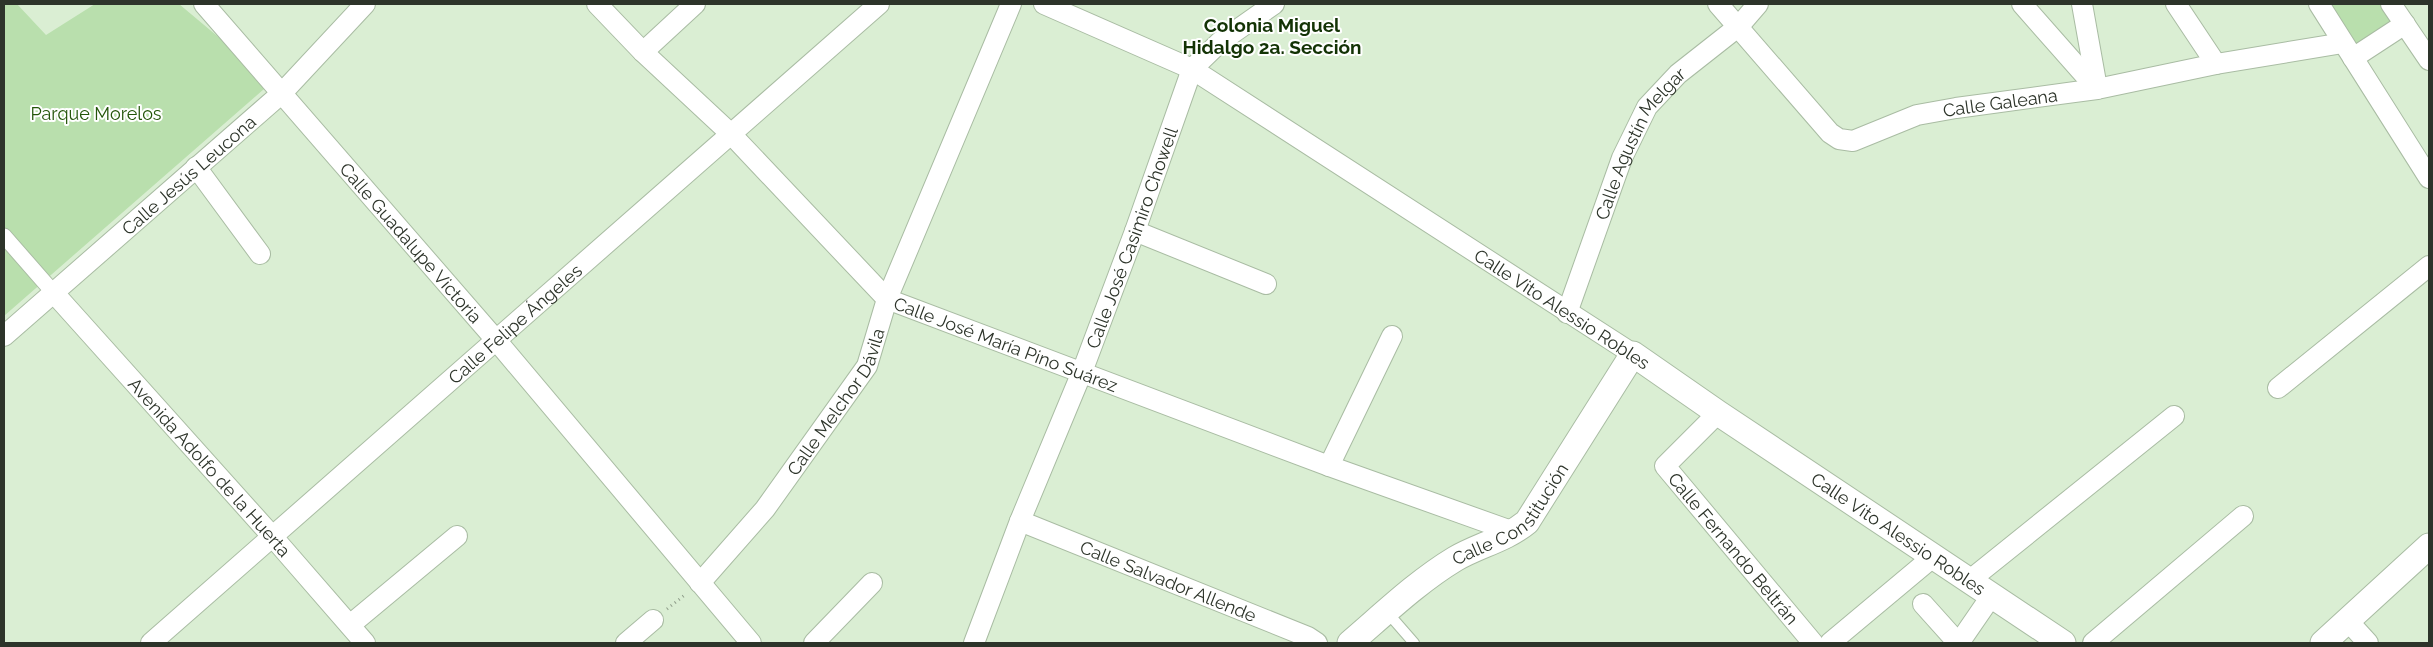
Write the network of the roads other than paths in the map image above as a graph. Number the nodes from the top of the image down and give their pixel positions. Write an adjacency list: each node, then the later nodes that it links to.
1 (204, 4): 24 (street, Calle Guadalupe Victoria)
2 (365, 4): 24 (street, Calle Jesús Leucona)
3 (598, 4): 19 (street, Calle José María Pino Suárez)
4 (695, 4): 19 (street)
5 (878, 4): 25 (street, Calle Felipe Ángeles)
6 (1011, 4): 34 (street, Calle Melchor Dávila)
7 (1044, 4): 22 (street, Calle Vito Alessio Robles)
8 (1274, 4): 22 (street, Calle José Casimiro Chowell)
9 (1718, 4): 17 (street, Calle Galeana)
10 (1758, 4): 17 (street, Calle Agustín Melgar)
11 (2022, 4): 23 (street)
12 (2082, 4): 23 (street)
13 (2176, 4): 21 (street)
14 (2319, 4): 18 (street)
15 (2392, 4): 16 (street)
16 (2405, 24): 18 (street); 20 (street)
17 (1739, 26): 23 (street, Calle Galeana); 35 (street, Calle Agustín Melgar)
18 (2348, 51): 21 (street, Calle Galeana); 27 (street)
19 (643, 52): 25 (street, Calle José María Pino Suárez)
20 (2429, 60)
21 (2216, 64): 23 (street, Calle Galeana)
22 (1192, 69): 28 (street, Calle José Casimiro Chowell); 35 (street, Calle Vito Alessio Robles)
23 (2097, 89)
24 (282, 93): 26 (street, Calle Jesús Leucona); 38 (street, Calle Guadalupe Victoria)
25 (731, 134): 34 (street, Calle José María Pino Suárez); 38 (street, Calle Felipe Ángeles)
26 (196, 166): 30 (street); 33 (street, Calle Jesús Leucona)
27 (2429, 178)
28 (1135, 231): 32 (street); 40 (street, Calle José Casimiro Chowell)
29 (4, 236): 33 (street)
30 (260, 254)
31 (2429, 266): 41 (street)
32 (1266, 284)
33 (53, 292): 36 (street, Calle Jesús Leucona); 48 (street, Avenida Adolfo de la Huerta)
34 (887, 299): 40 (street, Calle José María Pino Suárez); 53 (street, Calle Melchor Dávila)
35 (1567, 313): 39 (street, Calle Vito Alessio Robles)
36 (4, 336)
37 (1392, 336): 44 (street)
38 (496, 340): 48 (street, Calle Felipe Ángeles); 53 (street, Calle Guadalupe Victoria)
39 (1633, 354): 42 (street, Calle Vito Alessio Robles); 47 (street, Calle Constitución)
40 (1082, 372): 44 (street, Calle José María Pino Suárez); 46 (street, Calle José Casimiro Chowell)
41 (2278, 388)
42 (1718, 413): 51 (street, Calle Vito Alessio Robles); 70 (street, Calle Fernando Beltrán)
43 (2174, 416): 52 (street)
44 (1329, 466): 47 (street, Calle José María Pino Suárez)
45 (2242, 516): 74 (street)
46 (1020, 521): 66 (street, Calle José Casimiro Chowell); 67 (street, Calle Salvador Allende)
47 (1514, 532): 57 (street, Calle Constitución)
48 (272, 536): 60 (street, Avenida Adolfo de la Huerta); 61 (street, Calle Felipe Ángeles)
49 (457, 536): 60 (street)
50 (2426, 555): 59 (street)
51 (1934, 556): 52 (street, Calle Vito Alessio Robles); 71 (street)
52 (1970, 580): 55 (street, Calle Vito Alessio Robles)
53 (700, 583): 64 (street, Calle Guadalupe Victoria)
54 (872, 583): 65 (street)
55 (1992, 595): 72 (street); 73 (street, Calle Vito Alessio Robles)
56 (1923, 604): 72 (street)
57 (1387, 612): 68 (street, Calle Constitución); 69 (lane)
58 (653, 620): 63 (street)
59 (2347, 620): 75 (street); 76 (street)
60 (350, 625): 62 (street, Avenida Adolfo de la Huerta)
61 (151, 643)
62 (365, 643)
63 (626, 643)
64 (751, 643)
65 (814, 643)
66 (974, 643)
67 (1317, 643)
68 (1350, 643)
69 (1414, 643)
70 (1813, 643)
71 (1830, 643)
72 (1959, 643)
73 (2063, 643)
74 (2093, 643)
75 (2323, 643)
76 (2368, 643)

